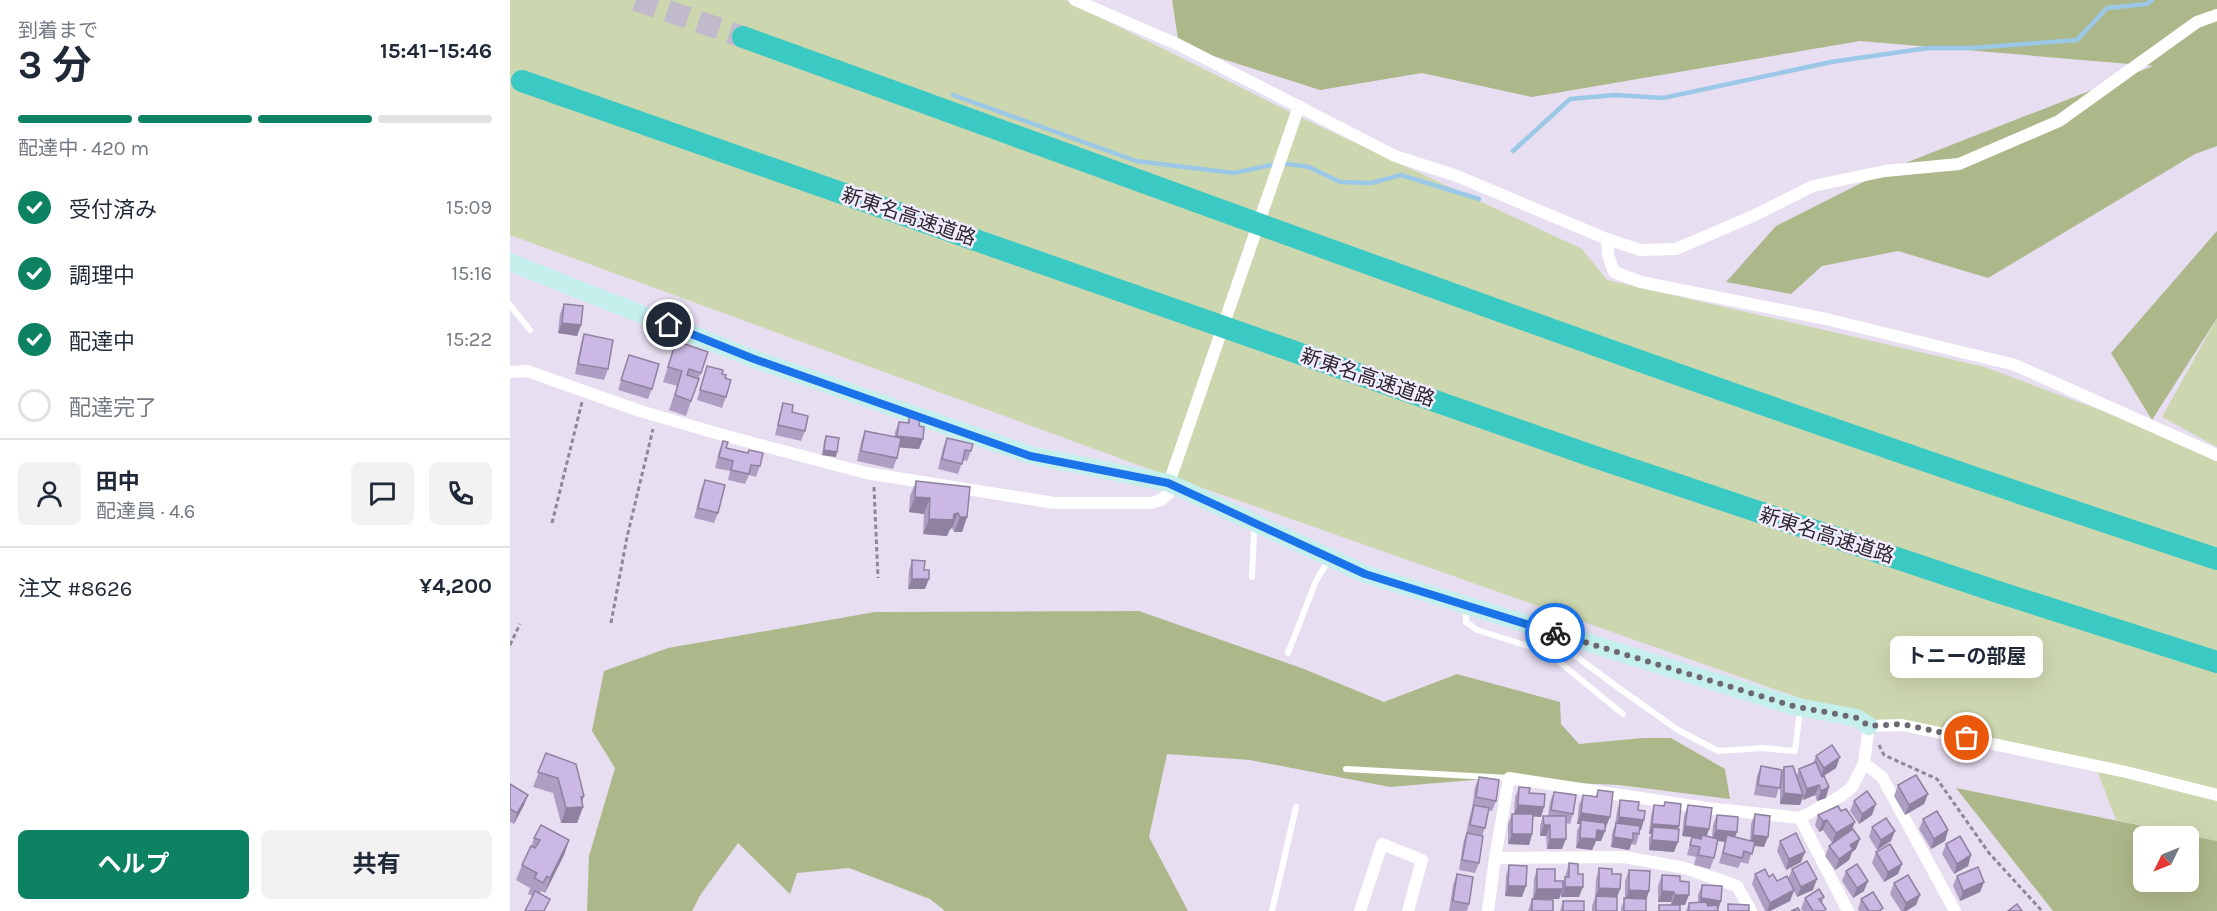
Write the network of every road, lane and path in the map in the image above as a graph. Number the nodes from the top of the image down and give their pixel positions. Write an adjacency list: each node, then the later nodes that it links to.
1 (1075, 0): 5 (street)
2 (2217, 15): 6 (street)
3 (743, 37): 19 (highway)
4 (522, 81): 28 (highway, 新東名高速道路)
5 (1299, 106): 6 (street); 15 (street)
6 (1607, 239): 13 (street)
7 (510, 262): 15 (street)
8 (510, 305): 9 (lane)
9 (530, 330)
10 (510, 372): 11 (street)
11 (584, 391): 12 (street); 16 (path)
12 (656, 416): 14 (street); 24 (path)
13 (2217, 455)
14 (873, 474): 15 (street); 21 (path)
15 (1168, 483): 17 (street)
16 (552, 523)
17 (1257, 524): 18 (street); 20 (lane)
18 (1330, 558): 22 (street); 27 (lane)
19 (2217, 560)
20 (1252, 577)
21 (878, 578)
22 (1466, 605): 25 (street); 30 (lane)
23 (520, 624): 26 (path)
24 (611, 624)
25 (1566, 636): 29 (street); 29 (lane)
26 (510, 645)
27 (1288, 653)
28 (2217, 662)
29 (1801, 706): 31 (street)
30 (1623, 714)
31 (1869, 726): 32 (street); 35 (street); 46 (path)
32 (1864, 763): 37 (street); 45 (street)
33 (1346, 769): 34 (lane)
34 (1509, 778): 37 (street); 38 (street)
35 (2217, 795)
36 (1296, 807): 39 (lane)
37 (1800, 818): 44 (street)
38 (1495, 858): 42 (street); 43 (street)
39 (1272, 911)
40 (1360, 911): 41 (street)
41 (1408, 911)
42 (1488, 911)
43 (1750, 911)
44 (1848, 911)
45 (1954, 911)
46 (2042, 911)

